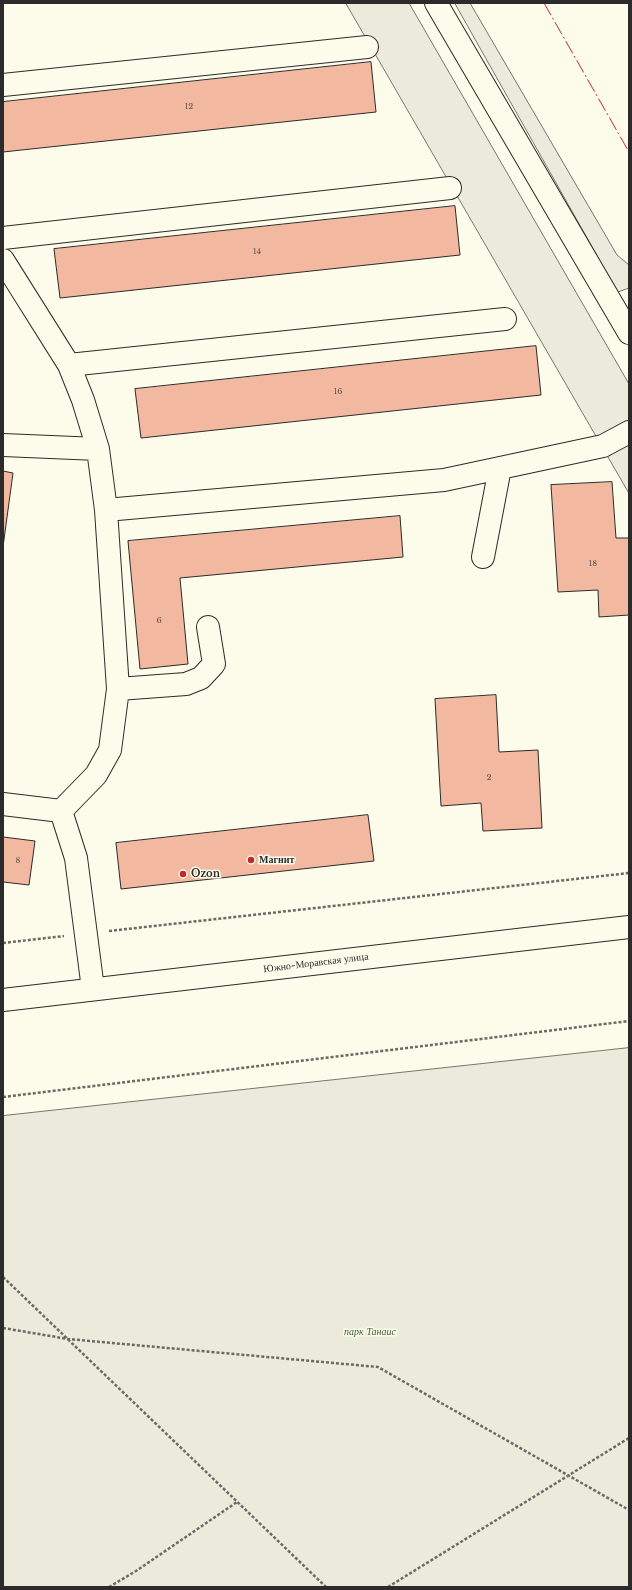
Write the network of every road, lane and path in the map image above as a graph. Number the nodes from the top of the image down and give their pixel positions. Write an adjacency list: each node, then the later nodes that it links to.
1 (436, 3): 8 (main road)
2 (367, 47): 3 (main road)
3 (3, 85)
4 (450, 188): 5 (main road)
5 (3, 238)
6 (3, 260): 9 (main road)
7 (505, 319): 9 (main road)
8 (629, 333)
9 (69, 365): 12 (main road)
10 (629, 432): 13 (main road)
11 (3, 445): 12 (main road)
12 (98, 449): 14 (main road)
13 (500, 468): 14 (main road); 15 (main road)
14 (106, 510): 17 (main road)
15 (482, 557)
16 (208, 627): 17 (main road)
17 (118, 689): 19 (main road)
18 (3, 804): 19 (main road)
19 (61, 811): 22 (main road)
20 (629, 873): 22 (path)
21 (629, 927): 24 (main road, Южно-Моравская улица)
22 (86, 933): 23 (path); 24 (main road)
23 (3, 943)
24 (93, 989): 25 (main road, Южно-Моравская улица)
25 (3, 1000)
26 (629, 1021): 27 (path)
27 (3, 1097)
28 (3, 1277): 30 (path)
29 (3, 1328): 30 (path)
30 (68, 1339): 32 (path); 33 (path)
31 (629, 1438): 32 (path)
32 (568, 1476): 34 (path); 37 (path)
33 (238, 1502): 35 (path); 36 (path)
34 (629, 1510)
35 (109, 1587)
36 (326, 1587)
37 (388, 1587)

